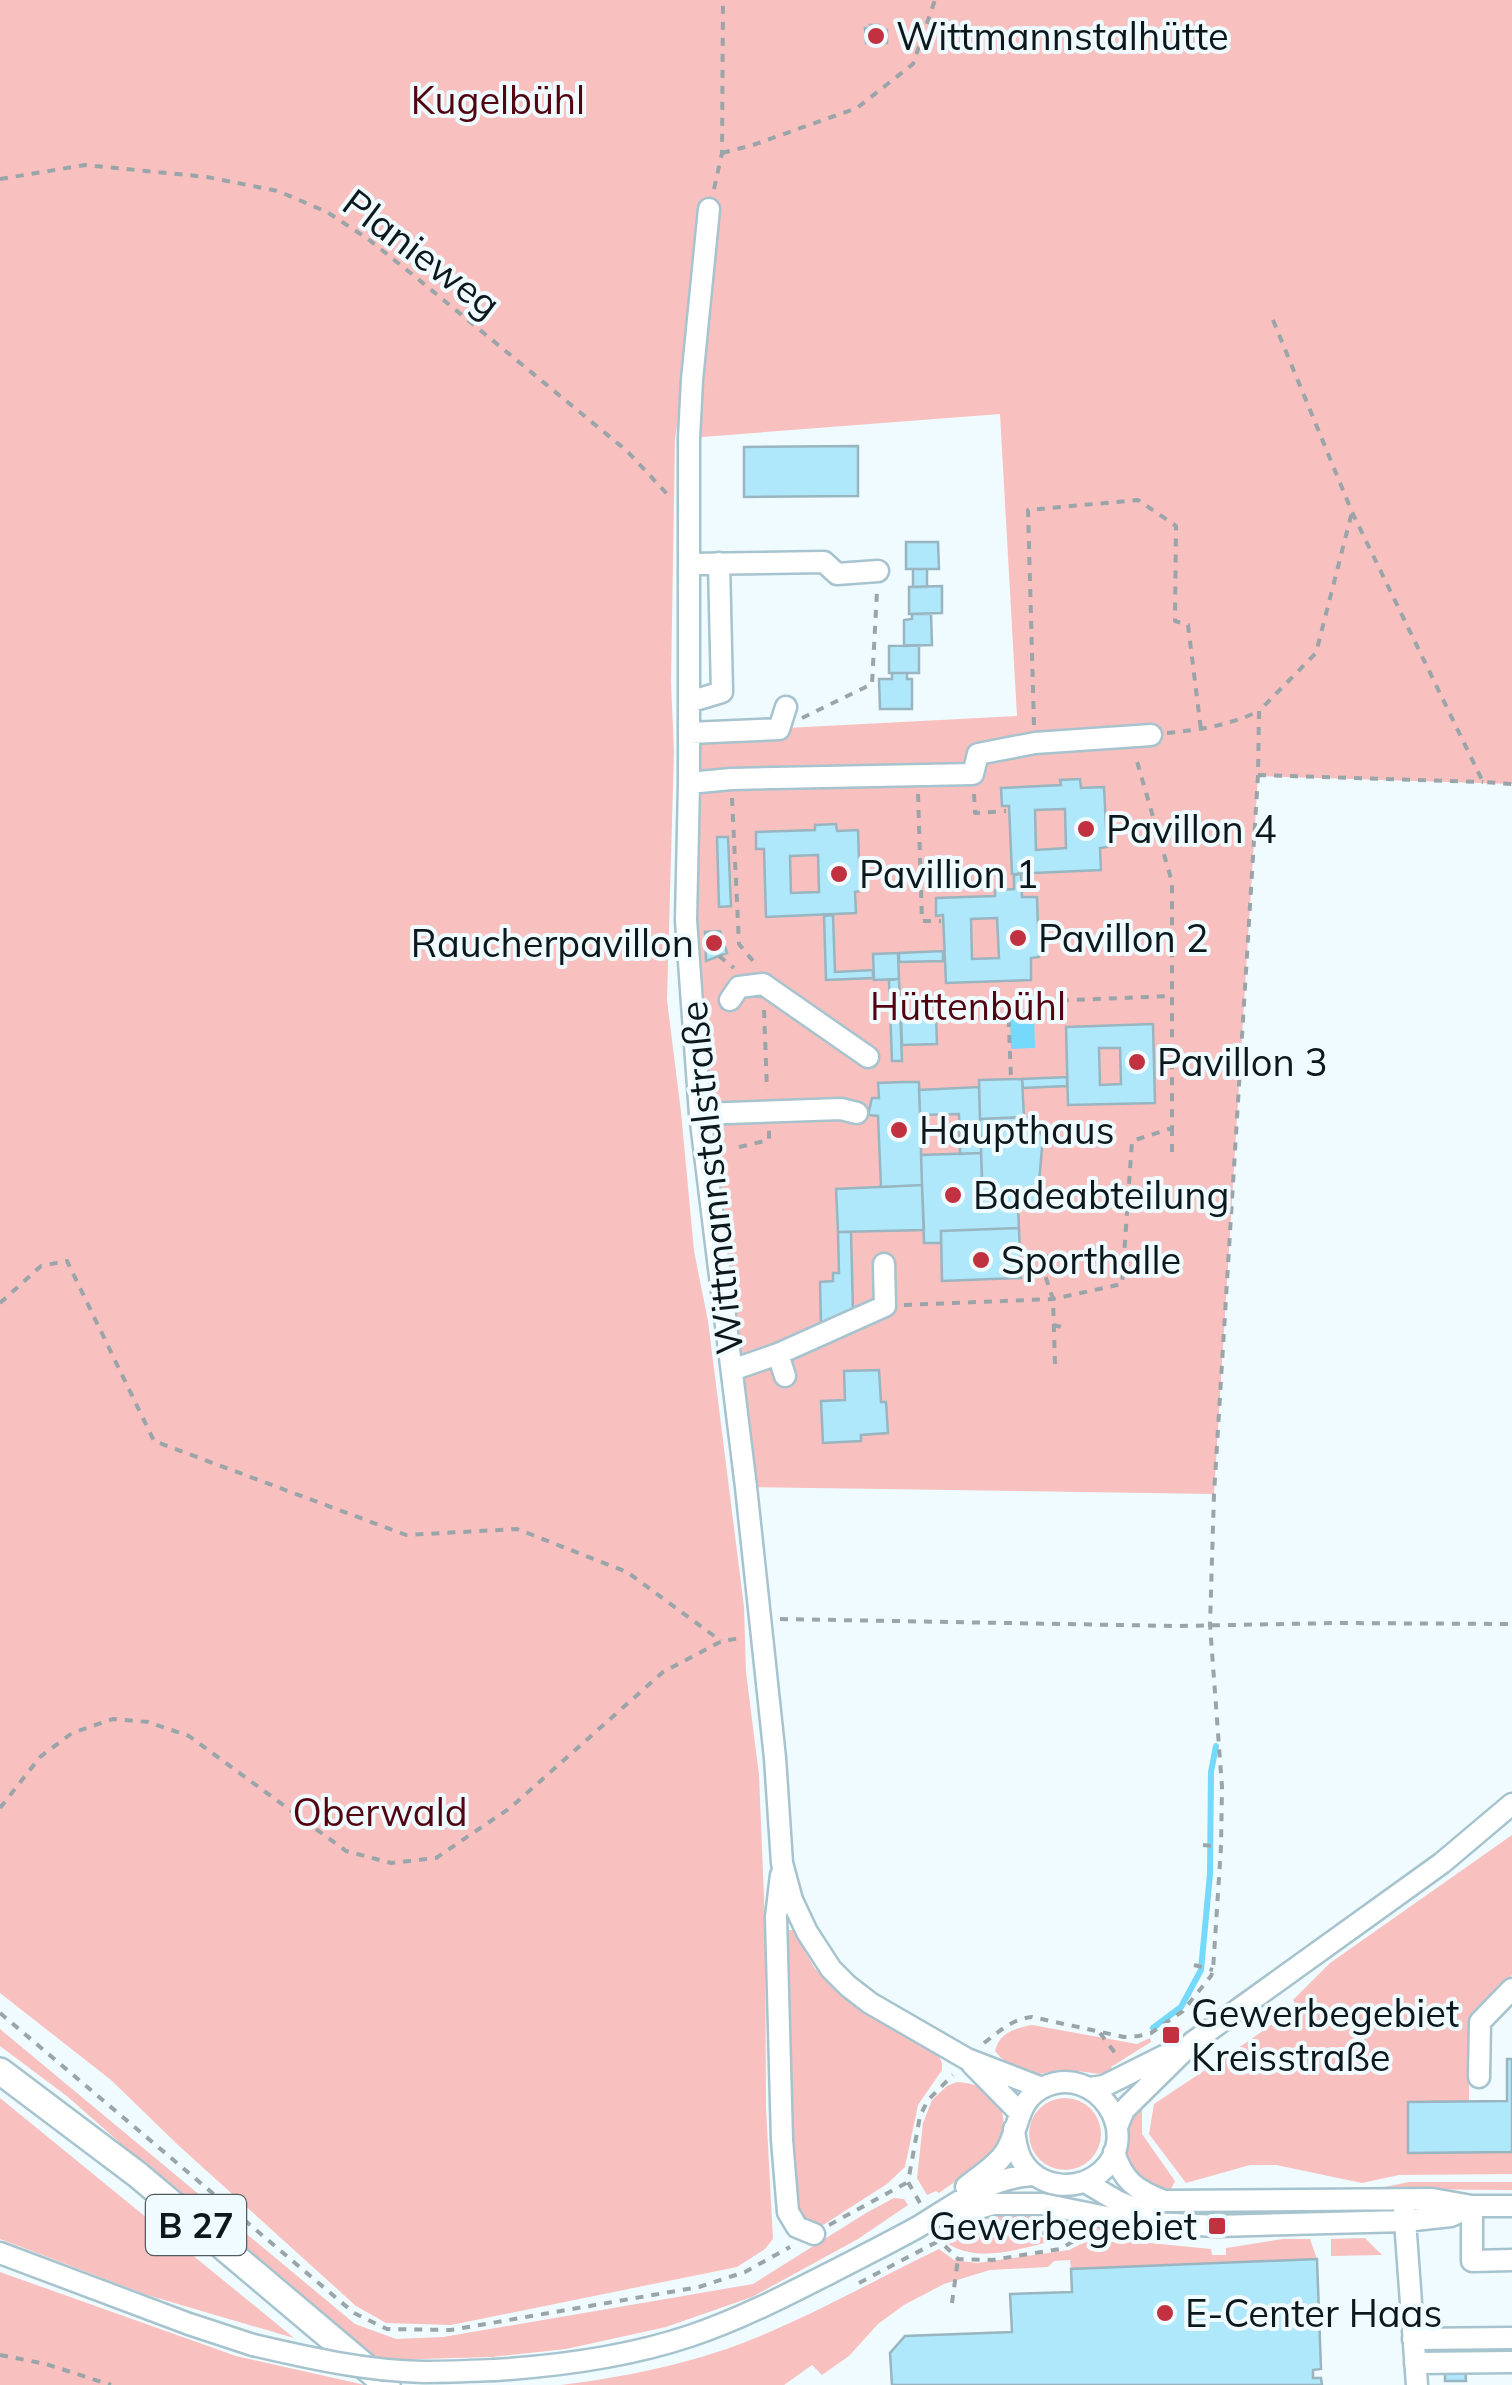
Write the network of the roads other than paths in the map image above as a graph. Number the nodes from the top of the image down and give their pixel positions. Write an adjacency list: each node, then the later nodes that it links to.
1 (709, 209): 3 (street, Wittmannstalstraße)
2 (719, 563): 3 (street); 4 (street); 5 (street)
3 (690, 564): 5 (street, Wittmannstalstraße)
4 (878, 572)
5 (690, 702): 7 (street, Wittmannstalstraße)
6 (786, 707): 7 (street)
7 (690, 733): 9 (street, Wittmannstalstraße)
8 (1140, 736): 9 (street)
9 (689, 783): 13 (street, Wittmannstalstraße)
10 (730, 1000): 11 (street)
11 (868, 1057)
12 (857, 1113): 13 (street)
13 (700, 1114): 16 (street, Wittmannstalstraße)
14 (884, 1264): 15 (street)
15 (778, 1354): 16 (street); 17 (street)
16 (732, 1370): 19 (street, Wittmannstalstraße)
17 (785, 1376)
18 (1512, 1804): 21 (street)
19 (782, 1863): 22 (street, Wittmannstalstraße); 37 (street)
20 (1512, 1990): 24 (street)
21 (1193, 2042): 26 (street); 28 (street)
22 (968, 2059): 25 (street, Wittmannstalstraße); 27 (street, Wittmannstalstraße)
23 (0, 2071): 44 (main road, B 27)
24 (1479, 2077)
25 (1042, 2088): 26 (street); 27 (street)
26 (1090, 2088): 28 (street)
27 (1016, 2121): 30 (street); 36 (street)
28 (1117, 2127): 29 (street)
29 (1114, 2152): 31 (street); 34 (street)
30 (1035, 2176): 31 (street); 36 (street)
31 (1085, 2182): 35 (street)
32 (1472, 2206): 33 (street); 34 (street); 39 (street)
33 (1512, 2206)
34 (1404, 2210): 35 (street); 41 (street)
35 (1188, 2225): 36 (street)
36 (914, 2229): 38 (street, bridge)
37 (814, 2234)
38 (0, 2253)
39 (1512, 2260)
40 (1512, 2338): 41 (street)
41 (1413, 2339): 43 (street)
42 (1512, 2362): 43 (street)
43 (1415, 2363): 45 (street)
44 (388, 2385)
45 (1416, 2385)

